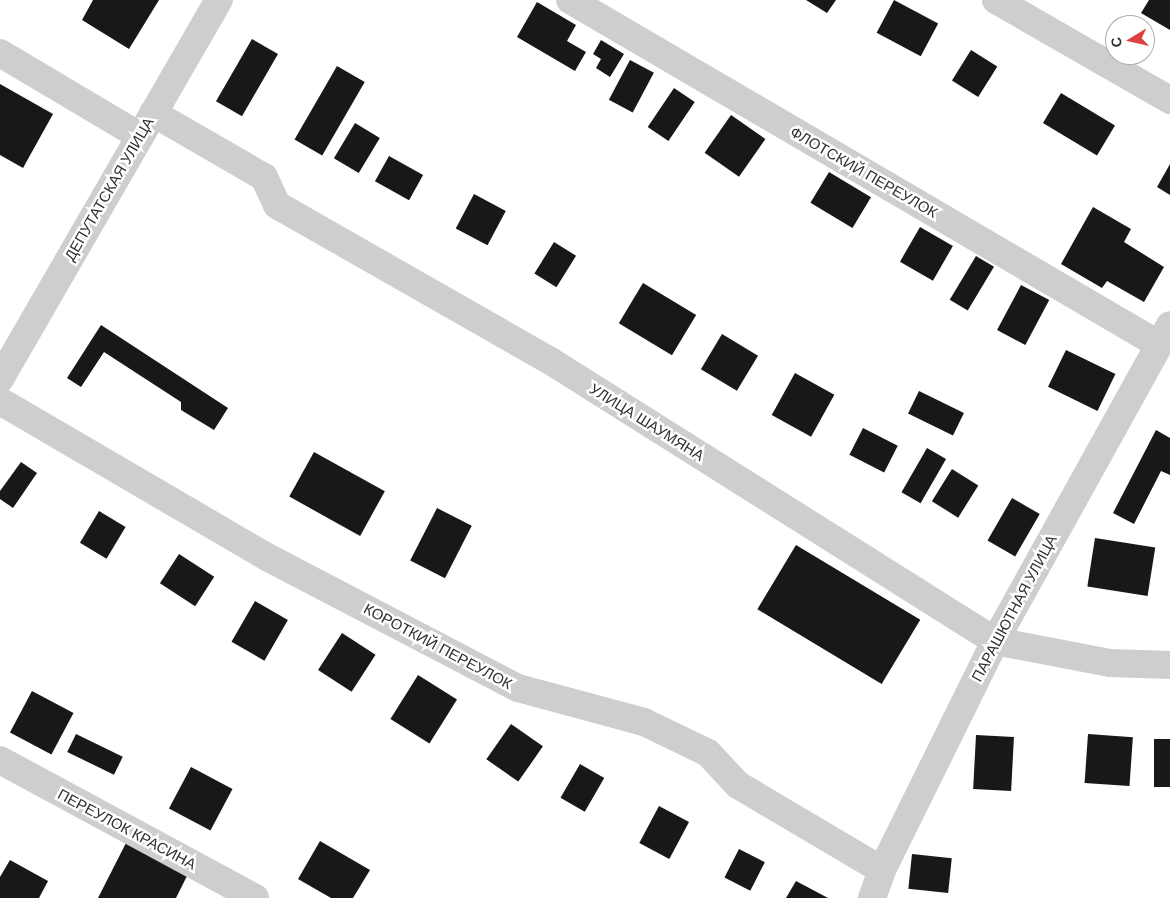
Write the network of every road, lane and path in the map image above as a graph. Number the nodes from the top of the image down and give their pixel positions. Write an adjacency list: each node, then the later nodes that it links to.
1 (219, 0): 6 (street, ДЕПУТАТСКАЯ УЛИЦА)
2 (570, 0): 7 (street, ФЛОТСКИЙ ПЕРЕУЛОК)
3 (996, 0): 5 (street)
4 (0, 53): 6 (street, УЛИЦА ШАУМЯНА)
5 (1170, 100)
6 (147, 124): 8 (street, ДЕПУТАТСКАЯ УЛИЦА); 10 (street, УЛИЦА ШАУМЯНА)
7 (1164, 335): 10 (street, ПАРАШЮТНАЯ УЛИЦА)
8 (0, 379)
9 (0, 401): 13 (street, КОРОТКИЙ ПЕРЕУЛОК)
10 (995, 641): 11 (street, УЛИЦА ШАУМЯНА); 13 (street, ПАРАШЮТНАЯ УЛИЦА)
11 (1170, 665)
12 (0, 760): 14 (street, ПЕРЕУЛОК КРАСИНА)
13 (882, 870): 15 (street, ПАРАШЮТНАЯ УЛИЦА)
14 (255, 898)
15 (872, 898)

